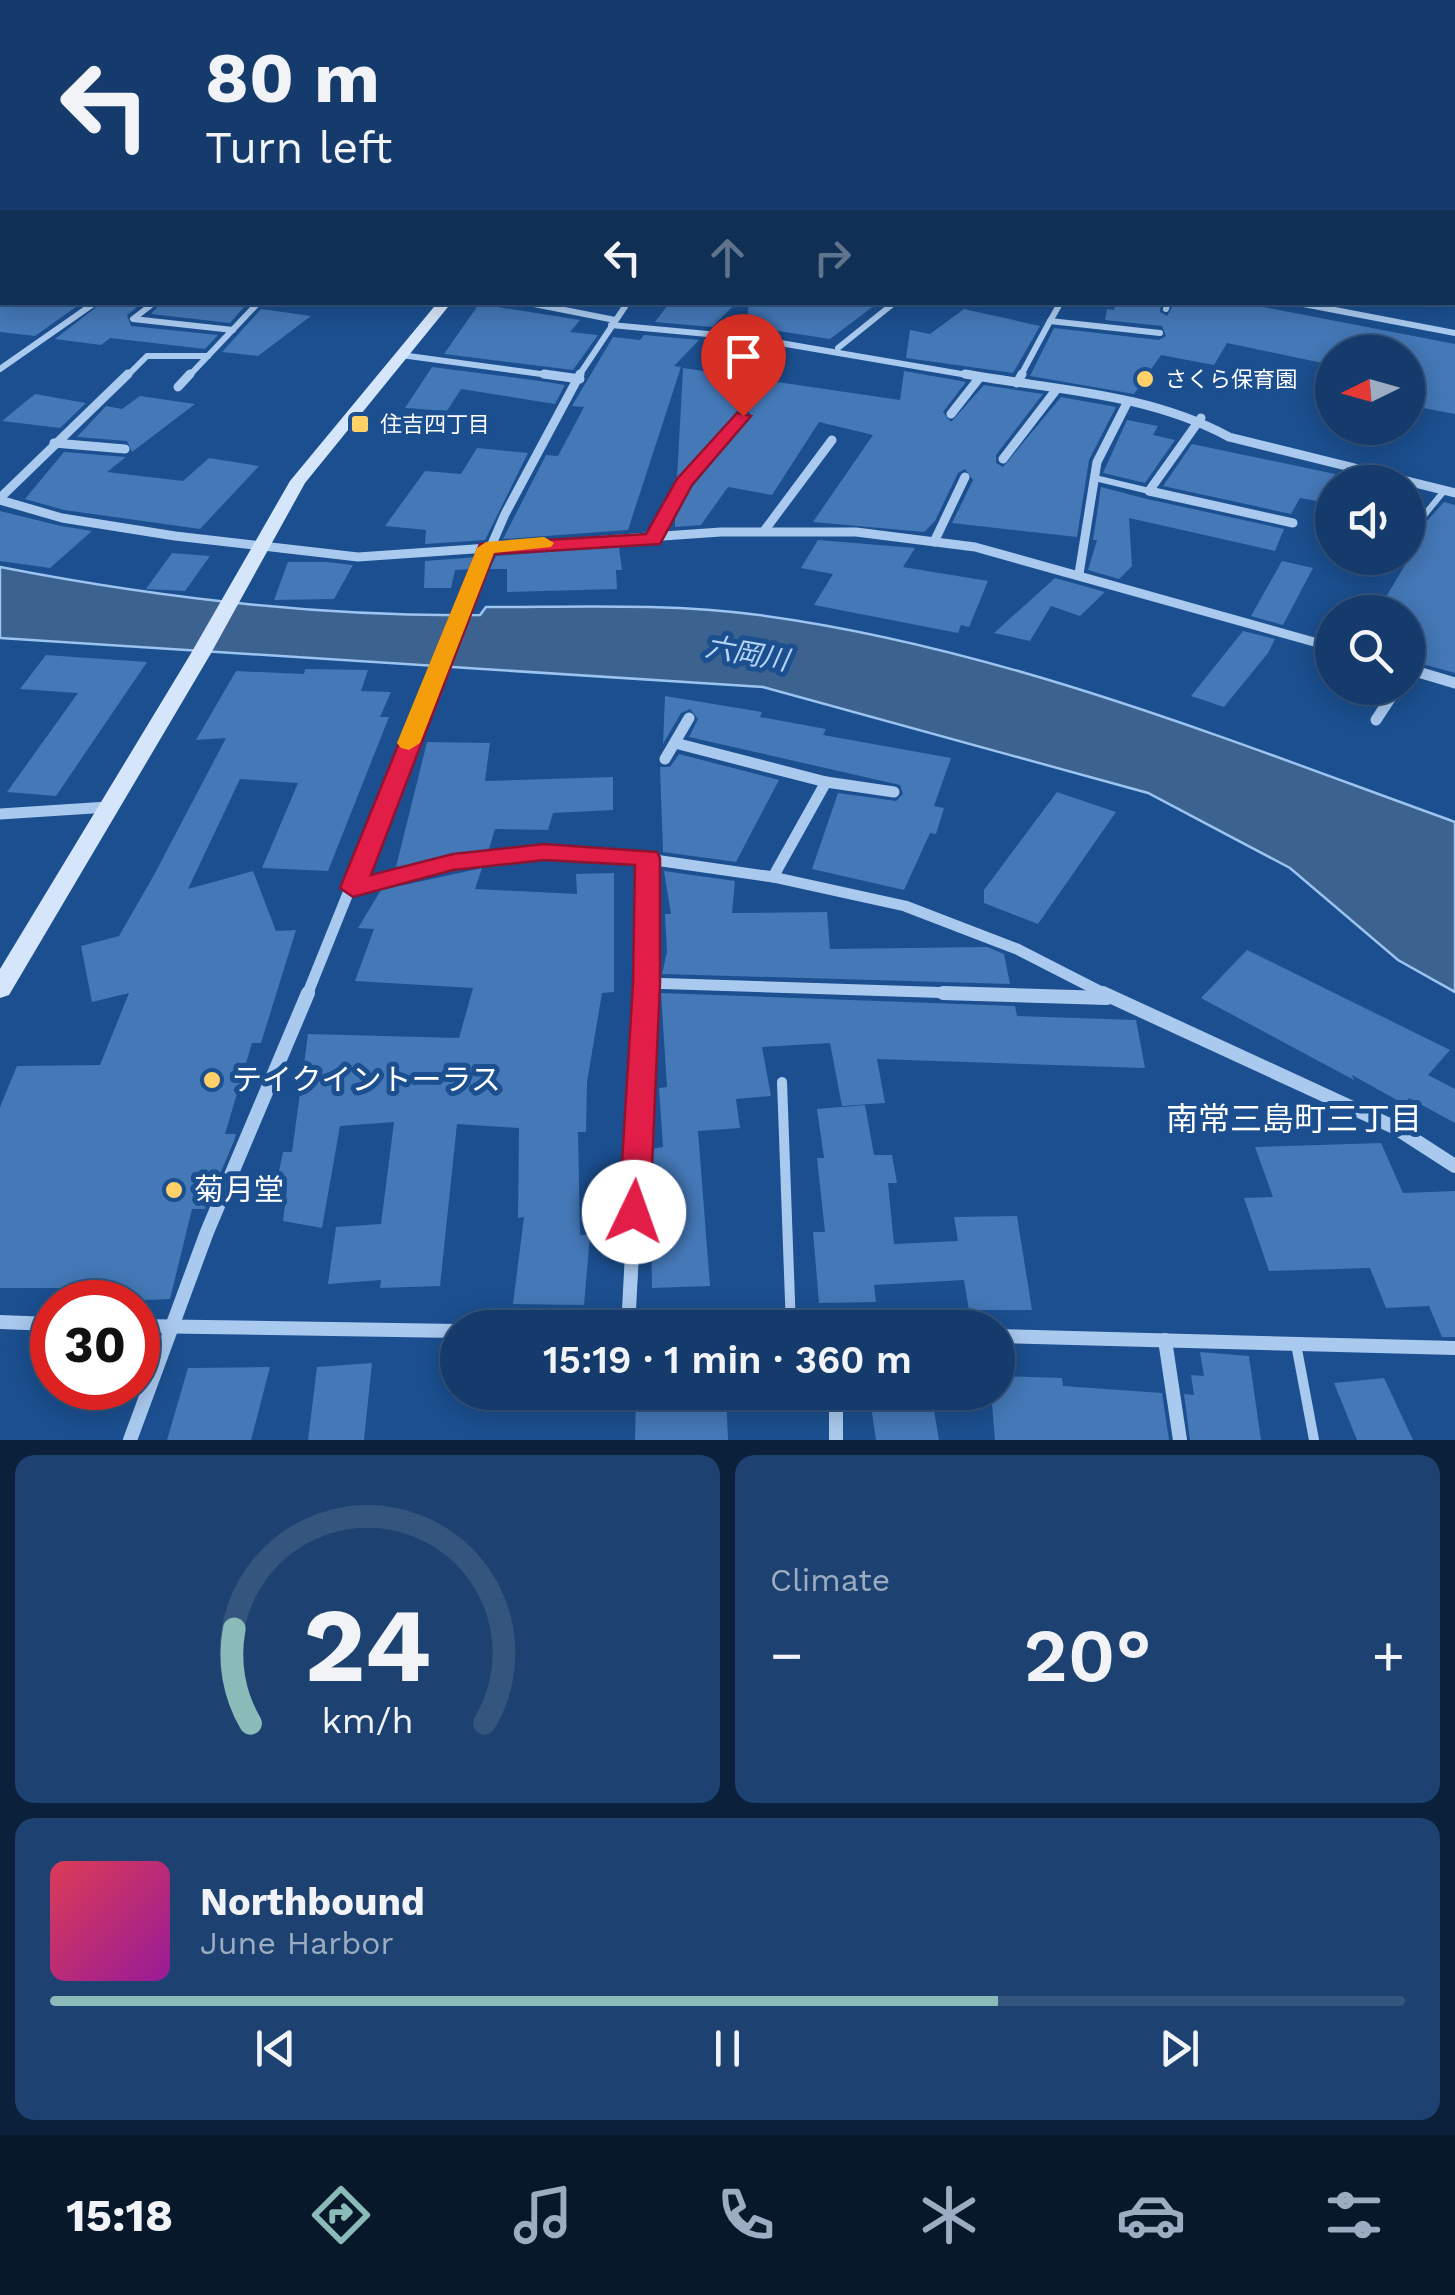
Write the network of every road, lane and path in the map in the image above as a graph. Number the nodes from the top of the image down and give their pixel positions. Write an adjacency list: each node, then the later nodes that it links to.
1 (92, 305): 18 (street)
2 (151, 305): 12 (street)
3 (257, 305): 12 (street)
4 (444, 305): 16 (street)
5 (538, 305): 11 (street)
6 (626, 305): 11 (street)
7 (892, 305): 15 (street)
8 (1059, 305): 10 (street)
9 (1309, 305): 14 (street)
10 (1050, 321): 13 (street); 21 (street)
11 (614, 322): 15 (street); 20 (street)
12 (233, 330): 17 (street)
13 (1160, 333)
14 (1455, 333)
15 (838, 348): 19 (street)
16 (402, 355): 20 (street); 43 (street)
17 (208, 356): 22 (street); 29 (street)
18 (0, 370)
19 (980, 376): 21 (street); 25 (street)
20 (580, 378): 44 (street)
21 (1017, 383): 23 (street)
22 (178, 387)
23 (1056, 390): 24 (street); 31 (street)
24 (1127, 404): 27 (street); 33 (street)
25 (951, 414)
26 (743, 416): 41 (street)
27 (1200, 418): 34 (street); 35 (street)
28 (832, 440): 40 (street)
29 (54, 443): 30 (street); 37 (street)
30 (124, 449)
31 (1003, 459)
32 (965, 478): 42 (street)
33 (1095, 478): 34 (lane); 45 (street)
34 (1149, 491): 39 (street)
35 (1444, 491): 36 (street); 38 (lane)
36 (1455, 493)
37 (0, 499): 43 (street)
38 (1425, 514)
39 (1293, 522)
40 (764, 531): 41 (street); 42 (street)
41 (653, 540): 44 (street)
42 (934, 542): 45 (street)
43 (259, 548): 44 (street); 56 (street)
44 (486, 548): 60 (street)
45 (1079, 574): 46 (street)
46 (1315, 642)
47 (1425, 674): 48 (street)
48 (1455, 682)
49 (1386, 705): 51 (street)
50 (689, 718): 52 (street)
51 (1376, 720)
52 (675, 743): 53 (street); 54 (street)
53 (665, 759)
54 (826, 782): 55 (street); 59 (street)
55 (894, 792)
56 (109, 807): 57 (street); 62 (street)
57 (0, 814)
58 (648, 858): 59 (street); 60 (street); 61 (street)
59 (773, 877): 63 (street)
60 (353, 888): 71 (street)
61 (647, 983): 63 (street); 66 (street)
62 (0, 989)
63 (1113, 998): 65 (street)
64 (782, 1082): 67 (lane)
65 (1455, 1166)
66 (629, 1310)
67 (790, 1310)
68 (0, 1322): 69 (street)
69 (30, 1323)
70 (160, 1327): 71 (street)
71 (168, 1327): 72 (street); 78 (street)
72 (440, 1330)
73 (1015, 1336): 74 (street)
74 (1164, 1340): 75 (street); 80 (street)
75 (1296, 1344): 76 (street); 81 (lane)
76 (1455, 1348)
77 (836, 1410): 79 (street)
78 (130, 1440)
79 (836, 1440)
80 (1180, 1440)
81 (1314, 1440)

